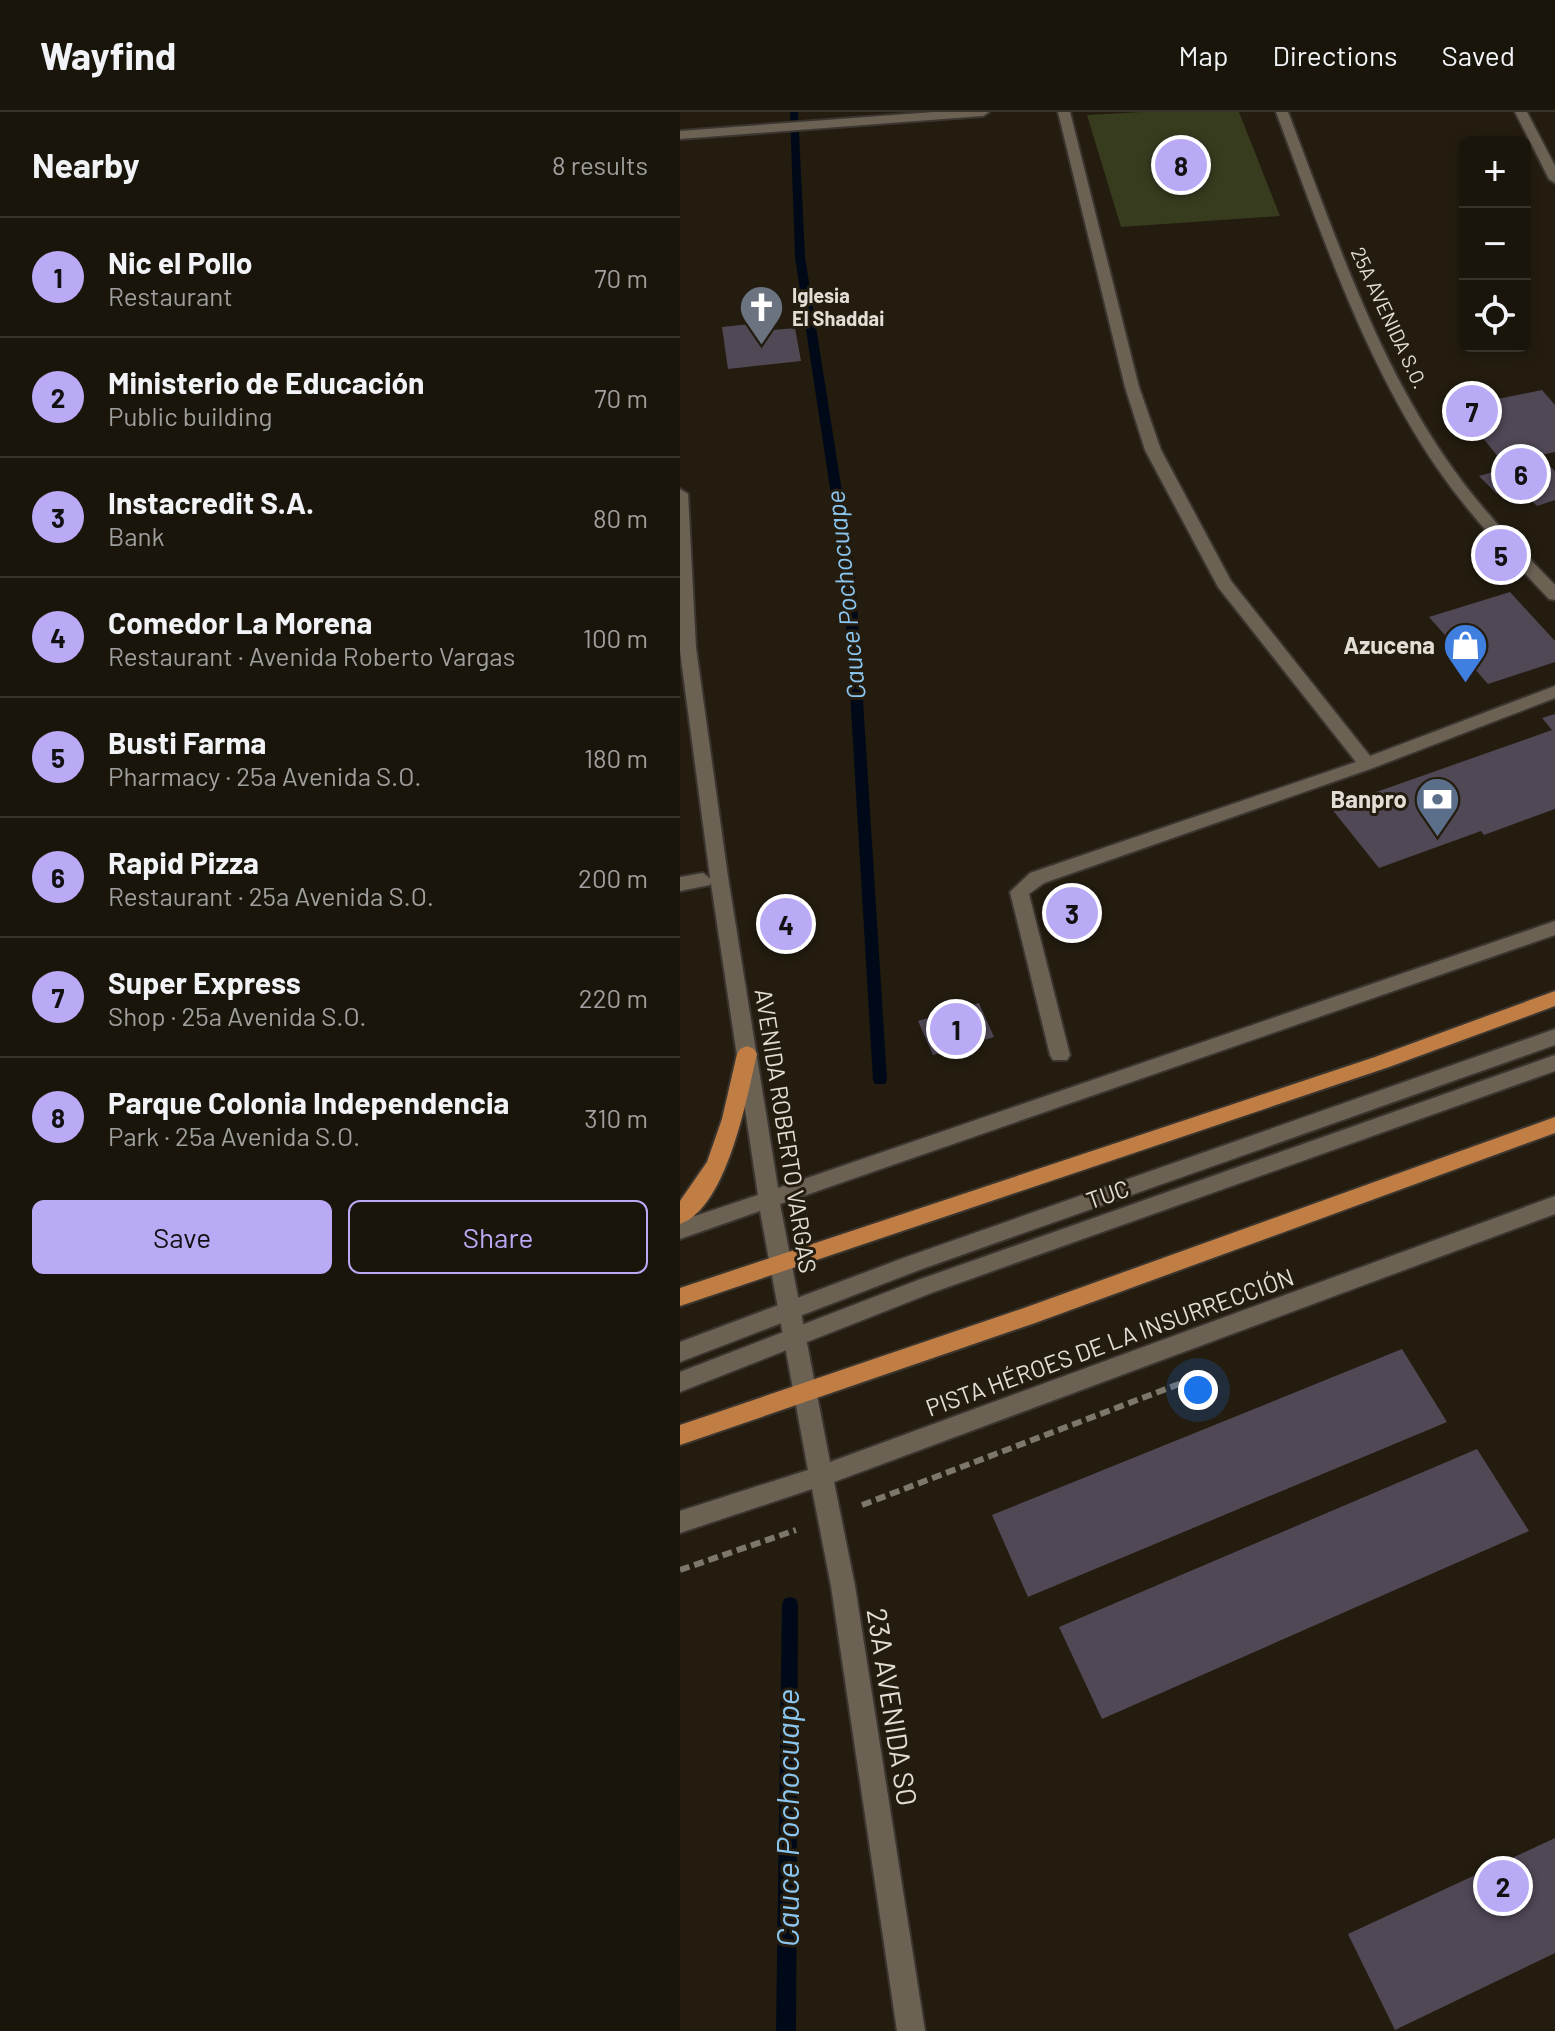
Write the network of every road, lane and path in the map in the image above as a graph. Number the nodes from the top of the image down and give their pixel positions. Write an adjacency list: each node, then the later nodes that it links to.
1 (983, 112): 5 (street)
2 (1064, 112): 12 (street)
3 (1282, 112): 9 (street, 25A AVENIDA S.O.)
4 (1521, 112): 7 (street)
5 (880, 116): 6 (street)
6 (680, 135)
7 (1555, 179)
8 (680, 494): 11 (street, AVENIDA ROBERTO VARGAS)
9 (1555, 595)
10 (1555, 692): 12 (street)
11 (688, 694): 18 (street, AVENIDA ROBERTO VARGAS)
12 (1367, 764): 19 (street)
13 (703, 880): 14 (street)
14 (680, 884)
15 (1555, 928): 22 (street)
16 (1555, 998): 26 (main road)
17 (1555, 1037): 28 (street, TUC)
18 (747, 1054): 22 (street, AVENIDA ROBERTO VARGAS); 24 (main road)
19 (1060, 1055)
20 (1555, 1063): 29 (street, TUC)
21 (1555, 1125): 32 (main road)
22 (770, 1201): 25 (street); 26 (street, AVENIDA ROBERTO VARGAS)
23 (1555, 1205): 34 (street, PISTA HÉROES DE LA INSURRECCIÓN)
24 (680, 1215)
25 (680, 1230)
26 (779, 1265): 27 (main road); 28 (street, AVENIDA ROBERTO VARGAS)
27 (680, 1297)
28 (788, 1311): 29 (street, AVENIDA ROBERTO VARGAS); 30 (street, TUC)
29 (795, 1337): 31 (street, TUC); 32 (street, AVENIDA ROBERTO VARGAS)
30 (680, 1352)
31 (680, 1382)
32 (805, 1393): 33 (main road); 34 (street, 23A AVENIDA SO)
33 (680, 1435)
34 (821, 1476): 35 (street, PISTA HÉROES DE LA INSURRECCIÓN); 36 (street, 23A AVENIDA SO)
35 (680, 1522)
36 (911, 2031)

